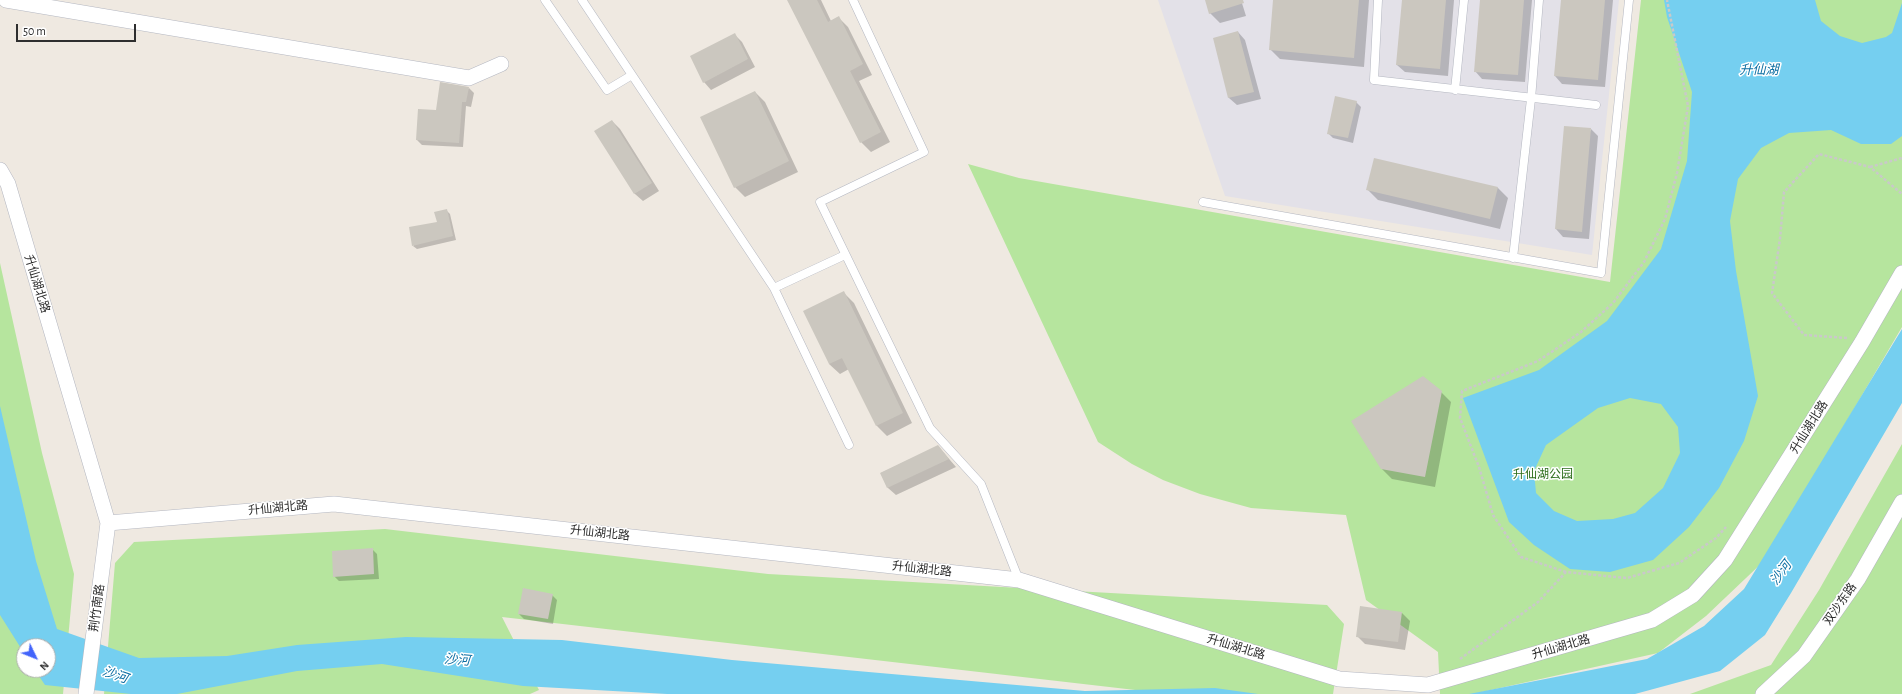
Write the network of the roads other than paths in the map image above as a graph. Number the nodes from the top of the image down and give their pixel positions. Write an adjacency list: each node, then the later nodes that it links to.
1 (6, 0): 9 (street)
2 (545, 0): 10 (lane)
3 (582, 0): 10 (lane)
4 (853, 0): 16 (lane)
5 (1378, 0): 11 (lane)
6 (1464, 0): 11 (lane)
7 (1539, 0): 12 (lane)
8 (1629, 0): 17 (lane)
9 (501, 64)
10 (632, 75): 19 (lane)
11 (1456, 90): 12 (lane)
12 (1531, 99): 13 (lane); 17 (lane)
13 (1596, 105)
14 (0, 170): 22 (street, 升仙湖北路)
15 (1203, 202): 17 (lane)
16 (845, 255): 19 (lane); 23 (lane)
17 (1512, 258)
18 (1902, 273): 23 (street, 升仙湖北路)
19 (774, 288): 20 (lane)
20 (849, 444)
21 (1902, 502): 25 (street, 双沙东路)
22 (108, 523): 23 (street, 升仙湖北路); 24 (street, 荆竹南路)
23 (1019, 580)
24 (86, 694)
25 (1763, 694)

